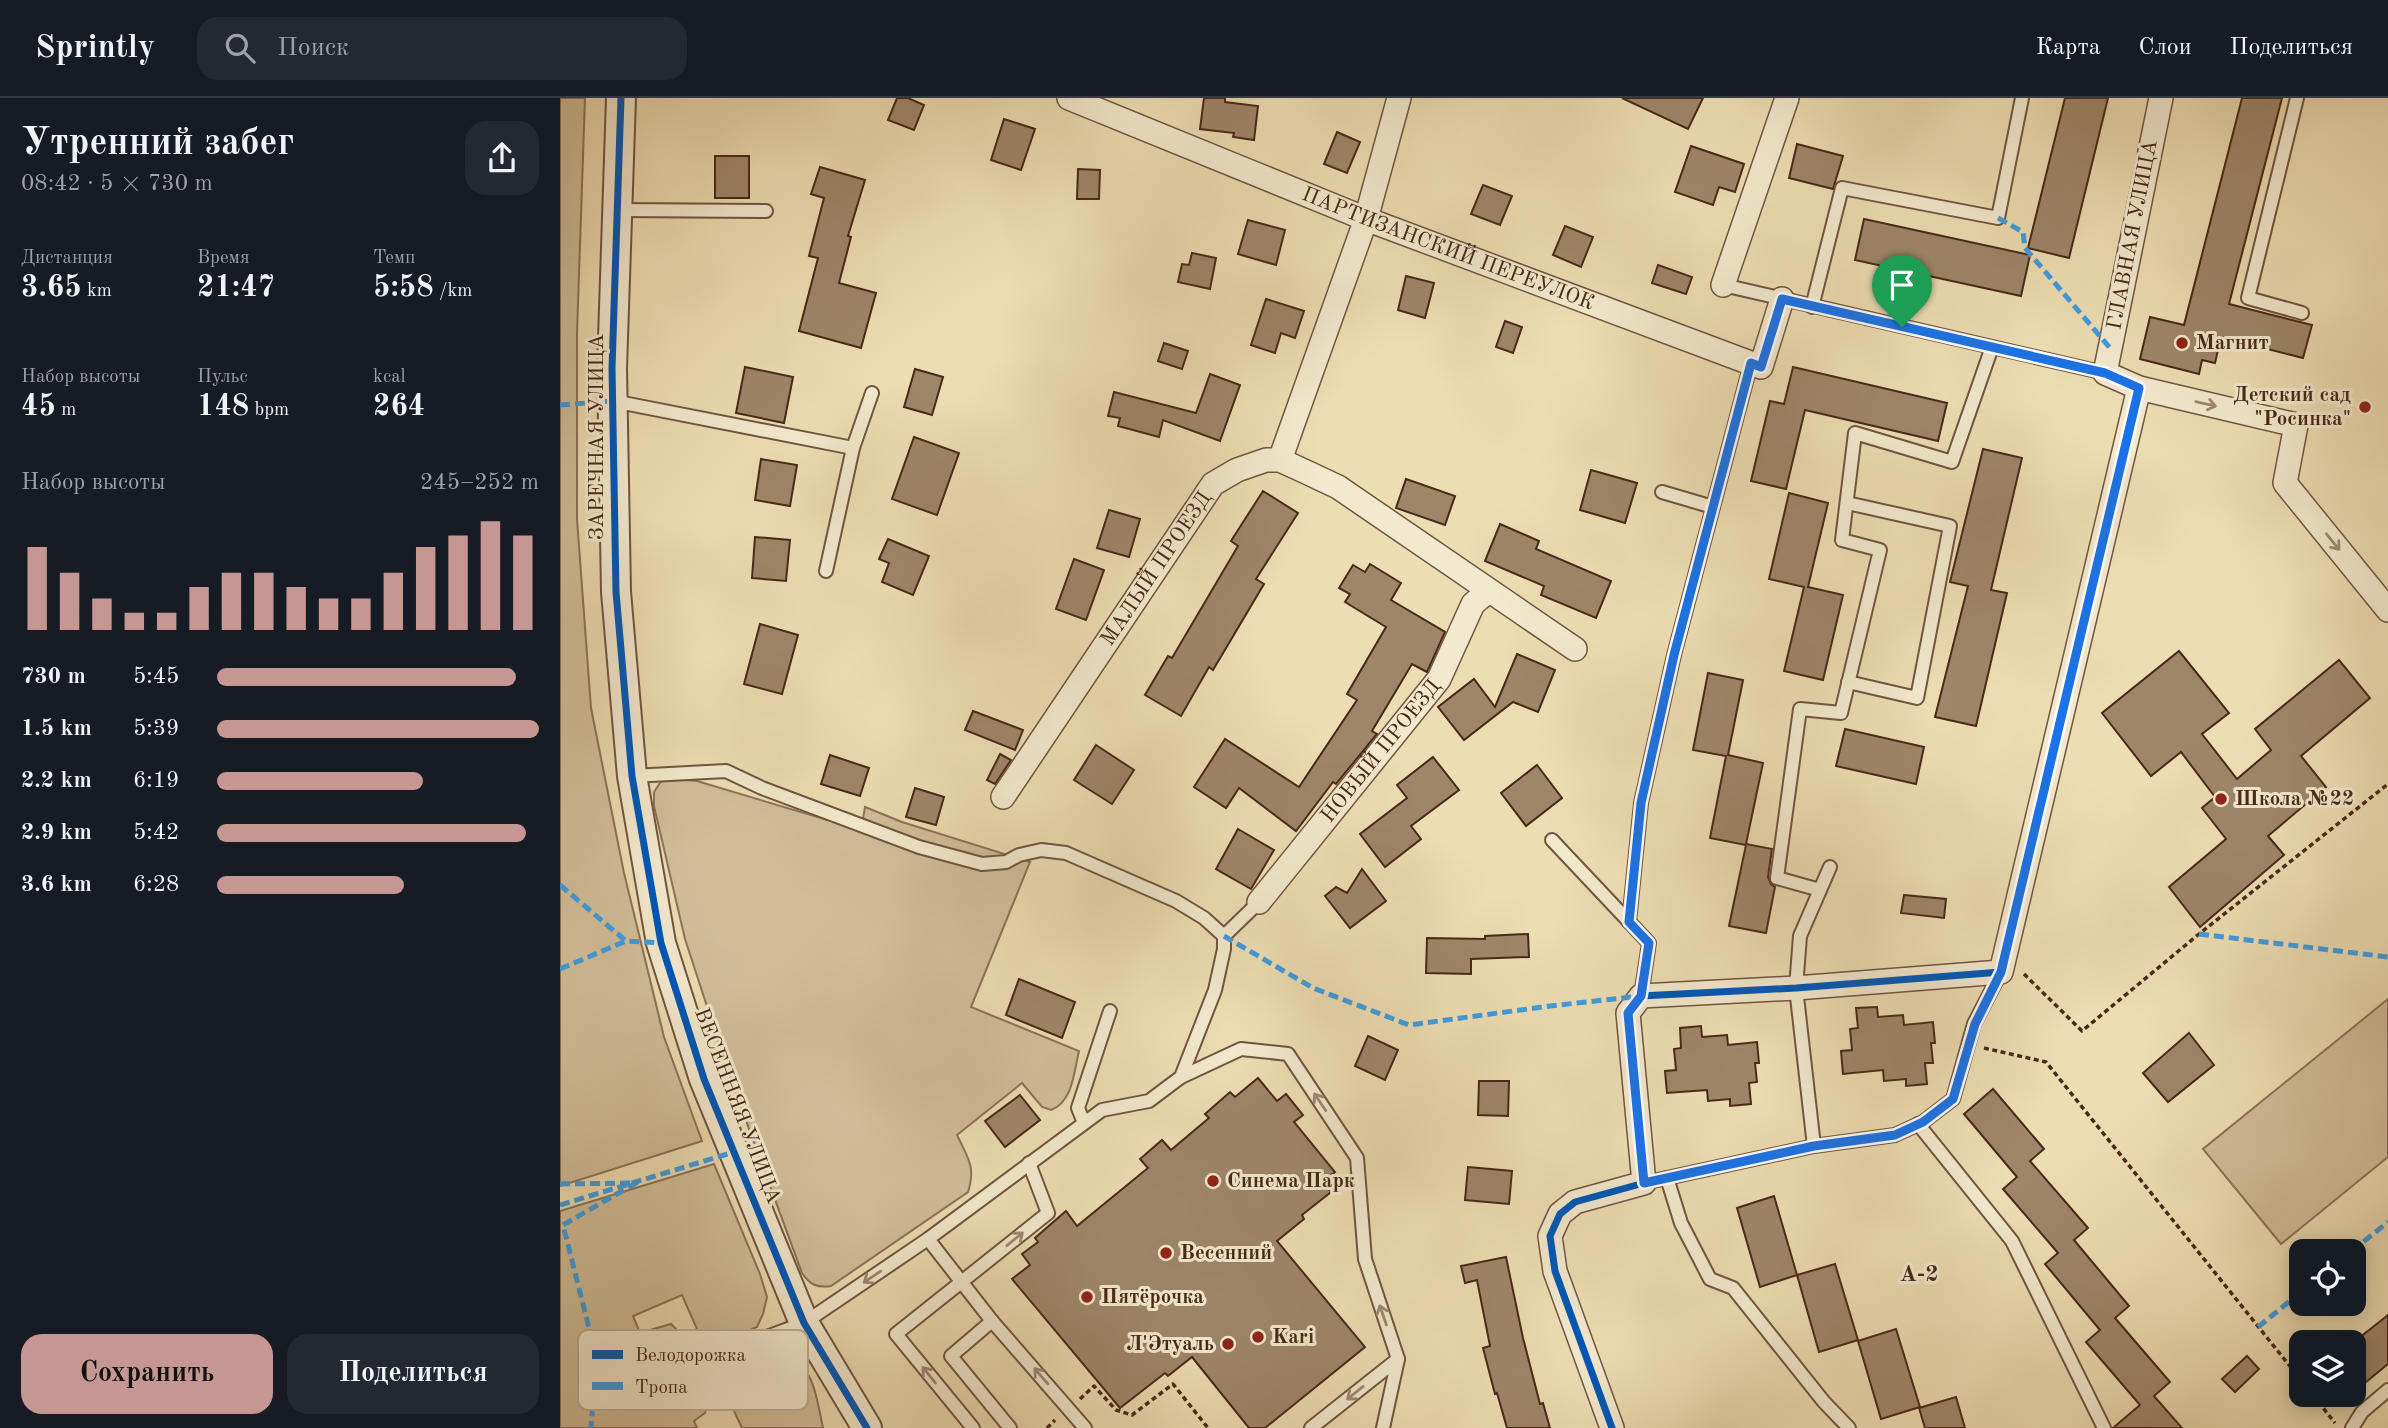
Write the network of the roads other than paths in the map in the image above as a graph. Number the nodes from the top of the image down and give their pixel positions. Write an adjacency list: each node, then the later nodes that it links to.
1 (621, 98): 8 (street, ЗАРЕЧНАЯ УЛИЦА)
2 (1069, 98): 10 (street, ПАРТИЗАНСКИЙ ПЕРЕУЛОК)
3 (1399, 98): 10 (street)
4 (1787, 98): 11 (street)
5 (2022, 98): 13 (lane)
6 (2161, 98): 17 (street, ГЛАВНАЯ УЛИЦА)
7 (2297, 98): 14 (lane)
8 (618, 210): 9 (lane); 20 (street, ЗАРЕЧНАЯ УЛИЦА)
9 (765, 211)
10 (1366, 219): 16 (street, ПАРТИЗАНСКИЙ ПЕРЕУЛОК); 22 (street)
11 (1723, 285): 12 (lane)
12 (1782, 299): 13 (lane); 16 (street)
13 (1812, 307): 15 (lane)
14 (2302, 313)
15 (1992, 347): 17 (lane); 24 (lane)
16 (1751, 363): 25 (lane)
17 (2105, 373): 18 (street)
18 (2139, 388): 28 (street, one-way to 28); 39 (street)
19 (872, 393): 21 (lane)
20 (613, 401): 21 (lane); 31 (street, ЗАРЕЧНАЯ УЛИЦА)
21 (853, 448): 26 (lane)
22 (1280, 460): 27 (street); 32 (street, МАЛЫЙ ПРОЕЗД)
23 (1662, 492): 25 (lane)
24 (1847, 503): 30 (lane); 30 (lane)
25 (1713, 507): 37 (lane)
26 (826, 571)
27 (1488, 591): 29 (street); 36 (street, НОВЫЙ ПРОЕЗД)
28 (2388, 610)
29 (1575, 649)
30 (1848, 682): 35 (lane)
31 (632, 776): 38 (lane); 55 (street, ВЕСЕННЯЯ УЛИЦА)
32 (1003, 797)
33 (1552, 841): 37 (lane)
34 (1830, 867): 35 (lane)
35 (1820, 890): 40 (lane)
36 (1259, 902): 38 (lane)
37 (1629, 922): 41 (lane)
38 (1224, 936): 43 (lane)
39 (2001, 972): 40 (street); 47 (lane)
40 (1796, 988): 41 (street); 48 (lane)
41 (1641, 996): 51 (street)
42 (1110, 1011): 46 (lane)
43 (1194, 1042): 44 (lane); 45 (lane)
44 (1213, 1062): 45 (lane); 57 (lane, one-way to 44)
45 (1181, 1077): 46 (lane)
46 (1084, 1123): 49 (lane)
47 (1918, 1124): 48 (lane); 67 (lane)
48 (1814, 1146): 50 (lane)
49 (1029, 1163): 52 (lane); 53 (lane, one-way to 49)
50 (1667, 1178): 51 (lane); 66 (lane)
51 (1644, 1183): 65 (street)
52 (928, 1239): 53 (lane); 55 (lane, one-way to 55)
53 (962, 1282): 54 (lane); 60 (lane, one-way to 53)
54 (992, 1321): 61 (lane); 62 (lane, one-way to 54)
55 (804, 1323): 56 (lane); 59 (street, ВЕСЕННЯЯ УЛИЦА)
56 (785, 1330)
57 (1398, 1359): 63 (lane, one-way to 63); 64 (lane)
58 (2388, 1390): 68 (lane)
59 (867, 1428)
60 (973, 1428)
61 (1010, 1428)
62 (1085, 1428)
63 (1311, 1428)
64 (1383, 1428)
65 (1612, 1428)
66 (1849, 1428)
67 (2104, 1428)
68 (2352, 1428)

